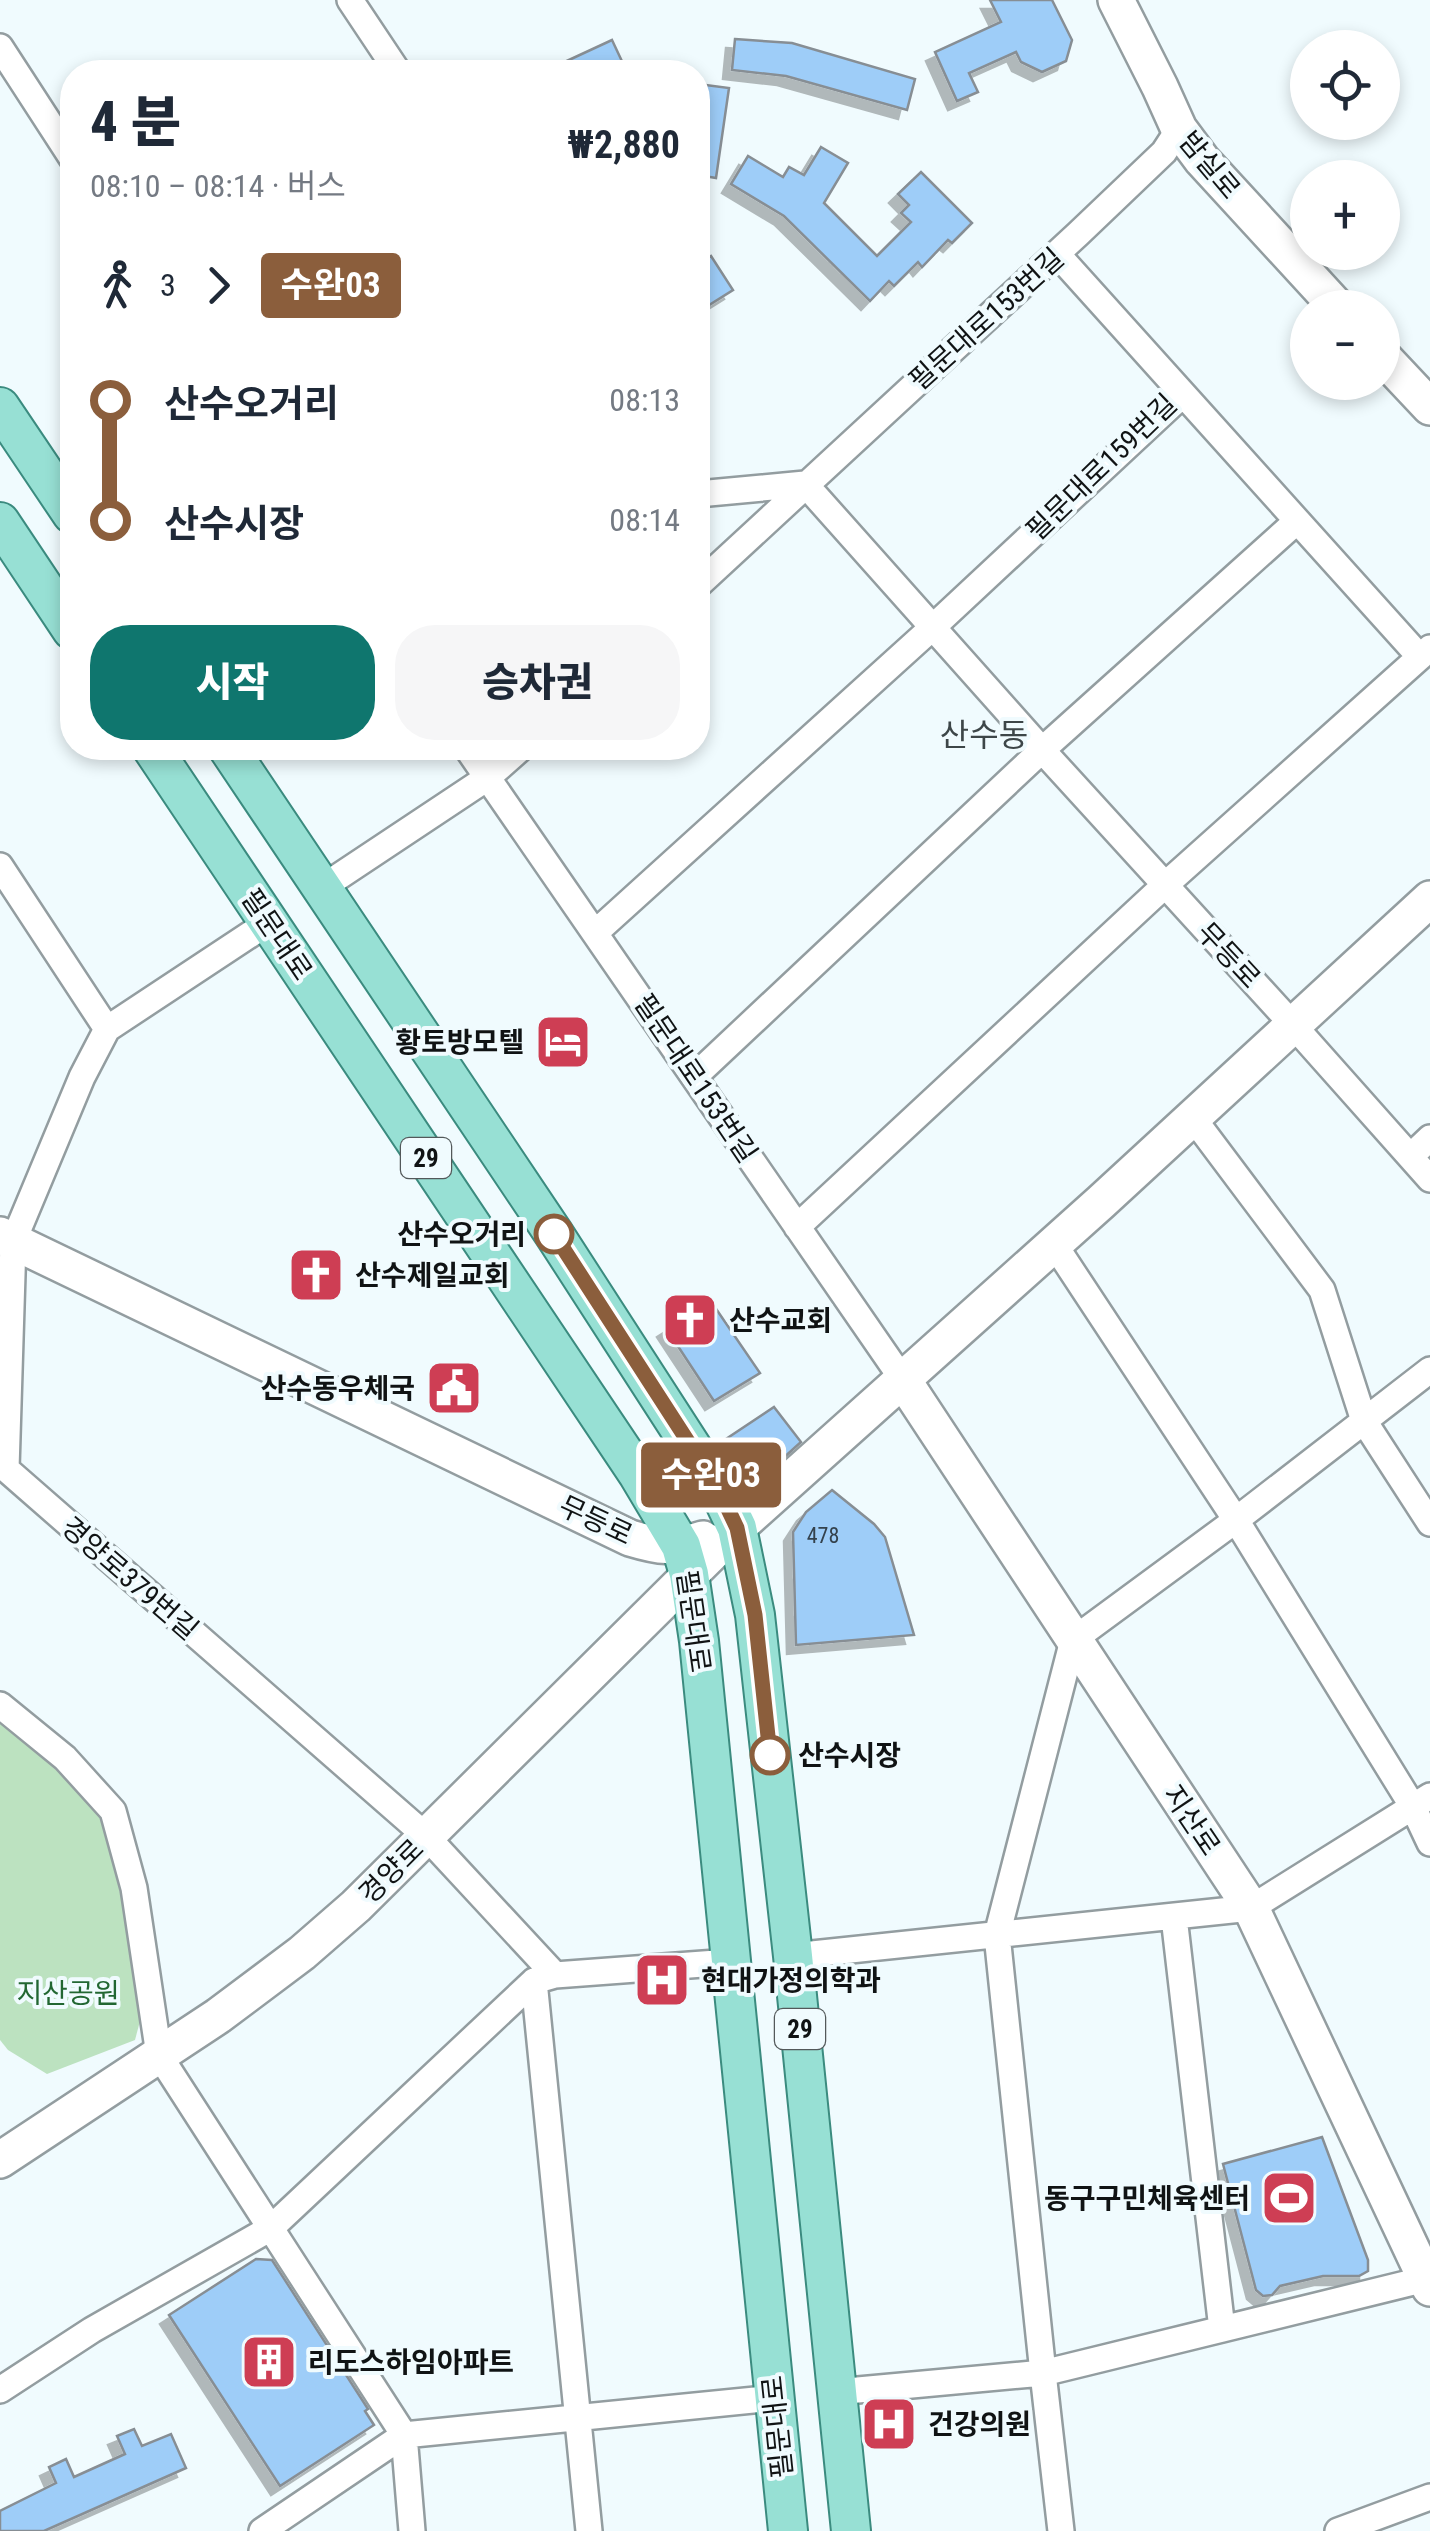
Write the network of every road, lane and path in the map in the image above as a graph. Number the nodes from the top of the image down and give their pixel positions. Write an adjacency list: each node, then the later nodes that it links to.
1 (350, 0): 4 (street)
2 (1116, 0): 5 (street, 밤실로)
3 (0, 48): 6 (street)
4 (390, 60)
5 (1179, 129): 7 (street, 필문대로153번길); 8 (street, 밤실로)
6 (60, 140)
7 (1057, 254): 10 (street, 필문대로159번길); 14 (street, 필문대로153번길)
8 (1321, 290)
9 (1400, 375): 12 (street)
10 (1183, 394): 16 (street); 20 (street, 필문대로159번길)
11 (0, 407): 13 (main road)
12 (1430, 407)
13 (60, 484)
14 (805, 484): 15 (street); 18 (street, 필문대로153번길); 20 (street)
15 (710, 493)
16 (1297, 521): 21 (street); 22 (street)
17 (1, 525): 19 (main road)
18 (710, 574)
19 (60, 612)
20 (933, 627): 22 (street, 무등로); 33 (street, 필문대로159번길)
21 (1425, 653): 29 (street)
22 (1042, 750): 29 (street, 무등로); 36 (street)
23 (160, 760): 32 (main road, 필문대로 / 29)
24 (236, 760): 30 (main road, 필문대로 / 29)
25 (475, 760): 27 (street, 필문대로153번길)
26 (508, 760): 27 (street)
27 (487, 778): 30 (street); 33 (street, 필문대로153번길)
28 (0, 866): 35 (street)
29 (1164, 886): 34 (street, 무등로); 40 (street)
30 (323, 887): 49 (main road, 필문대로 / 29)
31 (1430, 898): 34 (street)
32 (269, 922): 35 (street); 50 (main road, 필문대로 / 29)
33 (596, 932): 36 (street, 필문대로153번길)
34 (1293, 1025): 37 (street); 38 (street, 무등로)
35 (107, 1029): 41 (street)
36 (695, 1076): 40 (street, 필문대로153번길)
37 (1193, 1118): 42 (street); 45 (street)
38 (1420, 1147): 39 (street, 무등로)
39 (1430, 1179)
40 (797, 1227): 44 (street, 필문대로153번길)
41 (6, 1238): 46 (street, 경양로379번길); 50 (street, 무등로)
42 (1054, 1244): 44 (street); 47 (street)
43 (1430, 1370): 45 (street)
44 (903, 1380): 49 (street); 51 (street, 지산로)
45 (1364, 1421): 47 (street); 48 (street)
46 (3, 1473): 54 (street, 경양로379번길)
47 (1236, 1520): 51 (street); 53 (street)
48 (1430, 1523)
49 (737, 1528): 50 (street, 경양로); 59 (main road, 필문대로 / 29)
50 (685, 1560): 54 (street, 경양로); 60 (main road, 필문대로 / 29)
51 (1073, 1640): 56 (street, 지산로); 58 (street)
52 (0, 1704): 62 (street)
53 (1422, 1801): 55 (street); 56 (street)
54 (426, 1836): 61 (street, 경양로379번길); 62 (street, 경양로)
55 (1430, 1843)
56 (1252, 1908): 57 (street); 65 (street, 지산로)
57 (1174, 1917): 58 (street); 66 (street)
58 (997, 1935): 59 (street); 67 (street)
59 (793, 1956): 69 (main road, 필문대로 / 29)
60 (730, 1962): 61 (street); 70 (main road, 필문대로 / 29)
61 (544, 1978): 64 (street); 71 (street)
62 (159, 2055): 63 (street, 경양로); 64 (street)
63 (0, 2160)
64 (271, 2228): 68 (street); 72 (street)
65 (1429, 2282): 66 (street)
66 (1222, 2329): 67 (street)
67 (1042, 2373): 69 (street); 79 (street)
68 (0, 2390)
69 (836, 2392): 78 (main road, 필문대로 / 29)
70 (774, 2398): 71 (street); 77 (main road, 필문대로 / 29)
71 (576, 2417): 72 (street); 76 (street)
72 (404, 2435): 74 (street); 75 (street)
73 (1430, 2497): 80 (street)
74 (262, 2531)
75 (412, 2531)
76 (588, 2531)
77 (788, 2531)
78 (851, 2531)
79 (1061, 2531)
80 (1338, 2531)

